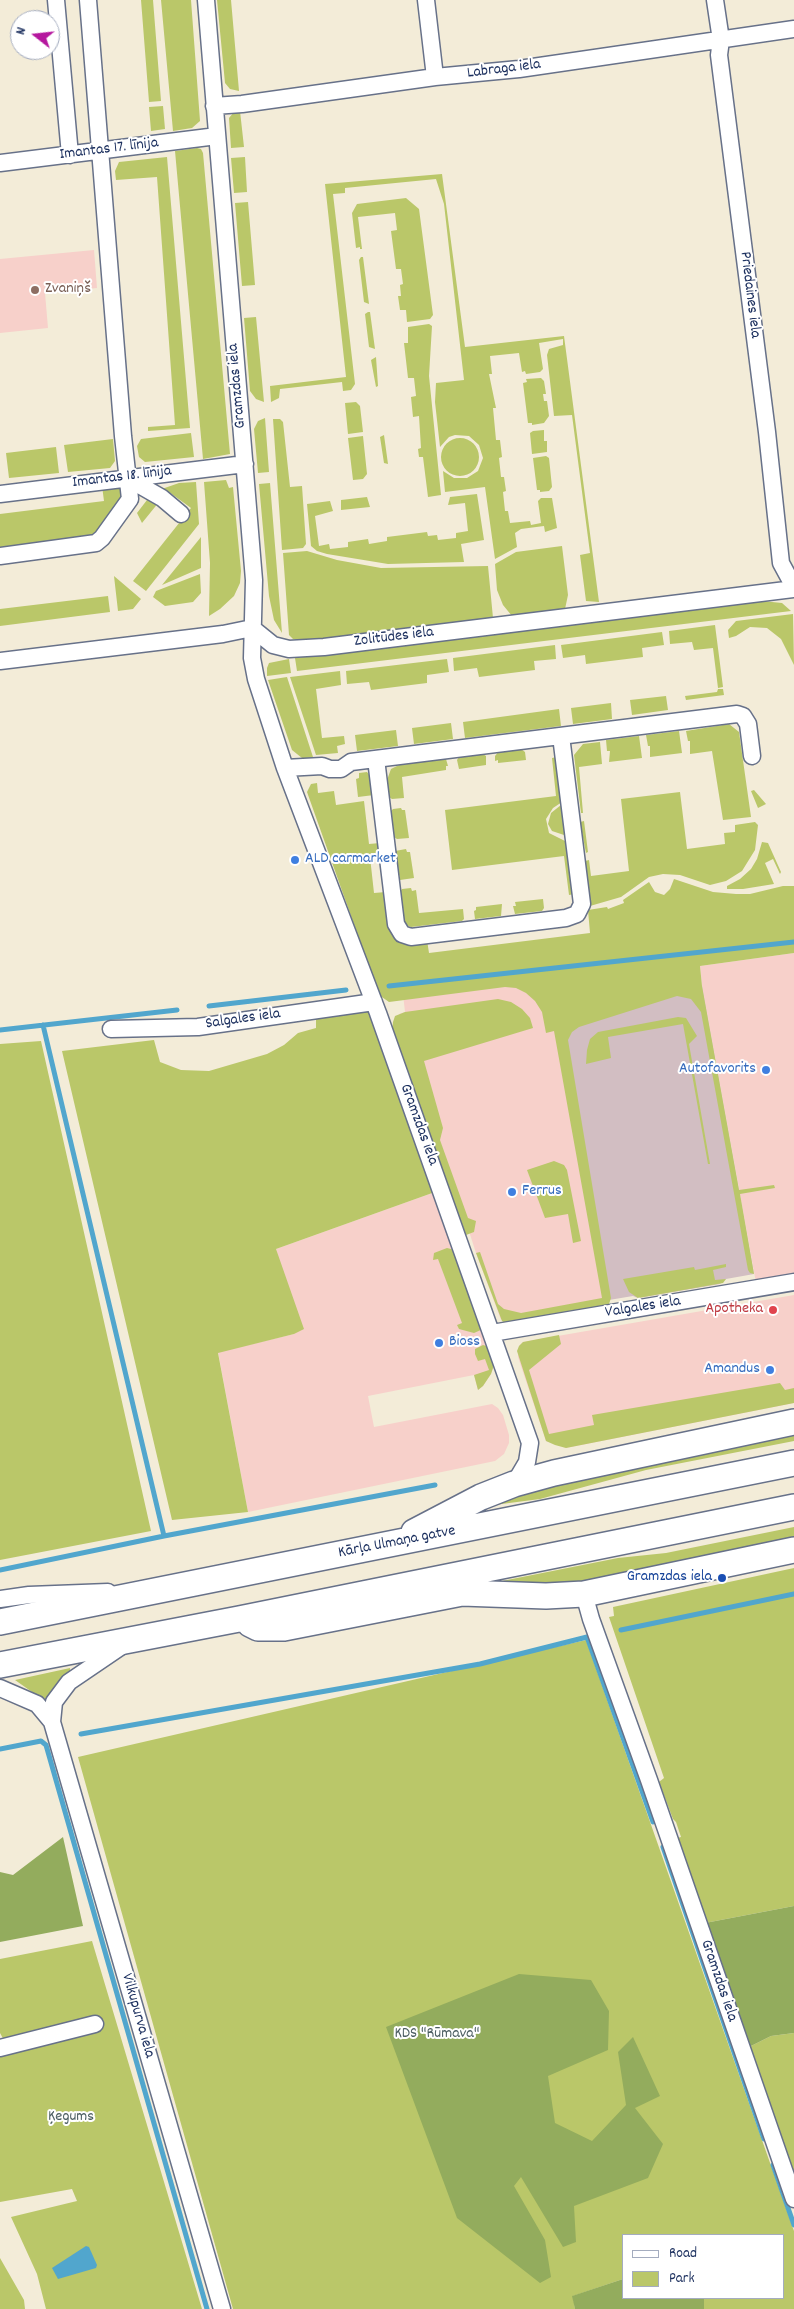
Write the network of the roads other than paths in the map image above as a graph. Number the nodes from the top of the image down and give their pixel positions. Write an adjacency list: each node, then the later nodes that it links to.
1 (56, 0): 12 (street)
2 (88, 0): 11 (street)
3 (206, 0): 9 (street, Gramzdas iela)
4 (426, 0): 8 (street)
5 (715, 0): 7 (street, Priedaines iela)
6 (794, 29): 7 (street, Labraga iela)
7 (720, 40): 8 (street, Labraga iela); 19 (street, Priedaines iela)
8 (435, 78): 9 (street, Labraga iela)
9 (214, 106): 10 (street, Gramzdas iela)
10 (217, 136): 11 (street, Imantas 17. līnija); 14 (street, Gramzdas iela)
11 (99, 151): 12 (street, Imantas 17. līnija); 15 (street)
12 (70, 155): 13 (street, Imantas 17. līnija)
13 (0, 163)
14 (245, 464): 15 (street, Imantas 18. līnija); 20 (street, Gramzdas iela)
15 (127, 478): 16 (street, Imantas 18. līnija); 17 (street, Imantas 18. līnija); 18 (street)
16 (0, 494)
17 (181, 514)
18 (0, 556)
19 (794, 588): 20 (street, Zolitūdes iela)
20 (252, 628): 21 (street); 25 (street, Gramzdas iela)
21 (0, 661)
22 (561, 736): 23 (street); 24 (street); 24 (street)
23 (752, 756)
24 (376, 759): 25 (street)
25 (285, 768): 26 (street, Gramzdas iela)
26 (374, 1002): 27 (street, Salgales iela); 29 (street, Gramzdas iela)
27 (111, 1029)
28 (794, 1282): 29 (street, Valgales iela)
29 (492, 1333): 32 (street, Gramzdas iela)
30 (794, 1422): 32 (highway)
31 (794, 1463): 34 (highway, Kārļa Ulmaņa gatve)
32 (514, 1484): 34 (highway)
33 (794, 1507): 39 (highway)
34 (390, 1545): 36 (highway, Kārļa Ulmaņa gatve)
35 (794, 1550): 37 (highway)
36 (155, 1591): 38 (street); 40 (highway, Kārļa Ulmaņa gatve)
37 (584, 1594): 39 (highway); 47 (street, Gramzdas iela)
38 (0, 1599)
39 (239, 1619): 41 (highway)
40 (0, 1622)
41 (132, 1638): 42 (highway); 44 (street)
42 (0, 1665)
43 (0, 1688): 44 (street)
44 (52, 1722): 48 (street, Vilkupurva iela)
45 (94, 2024): 46 (street)
46 (0, 2048)
47 (794, 2199)
48 (222, 2309)

